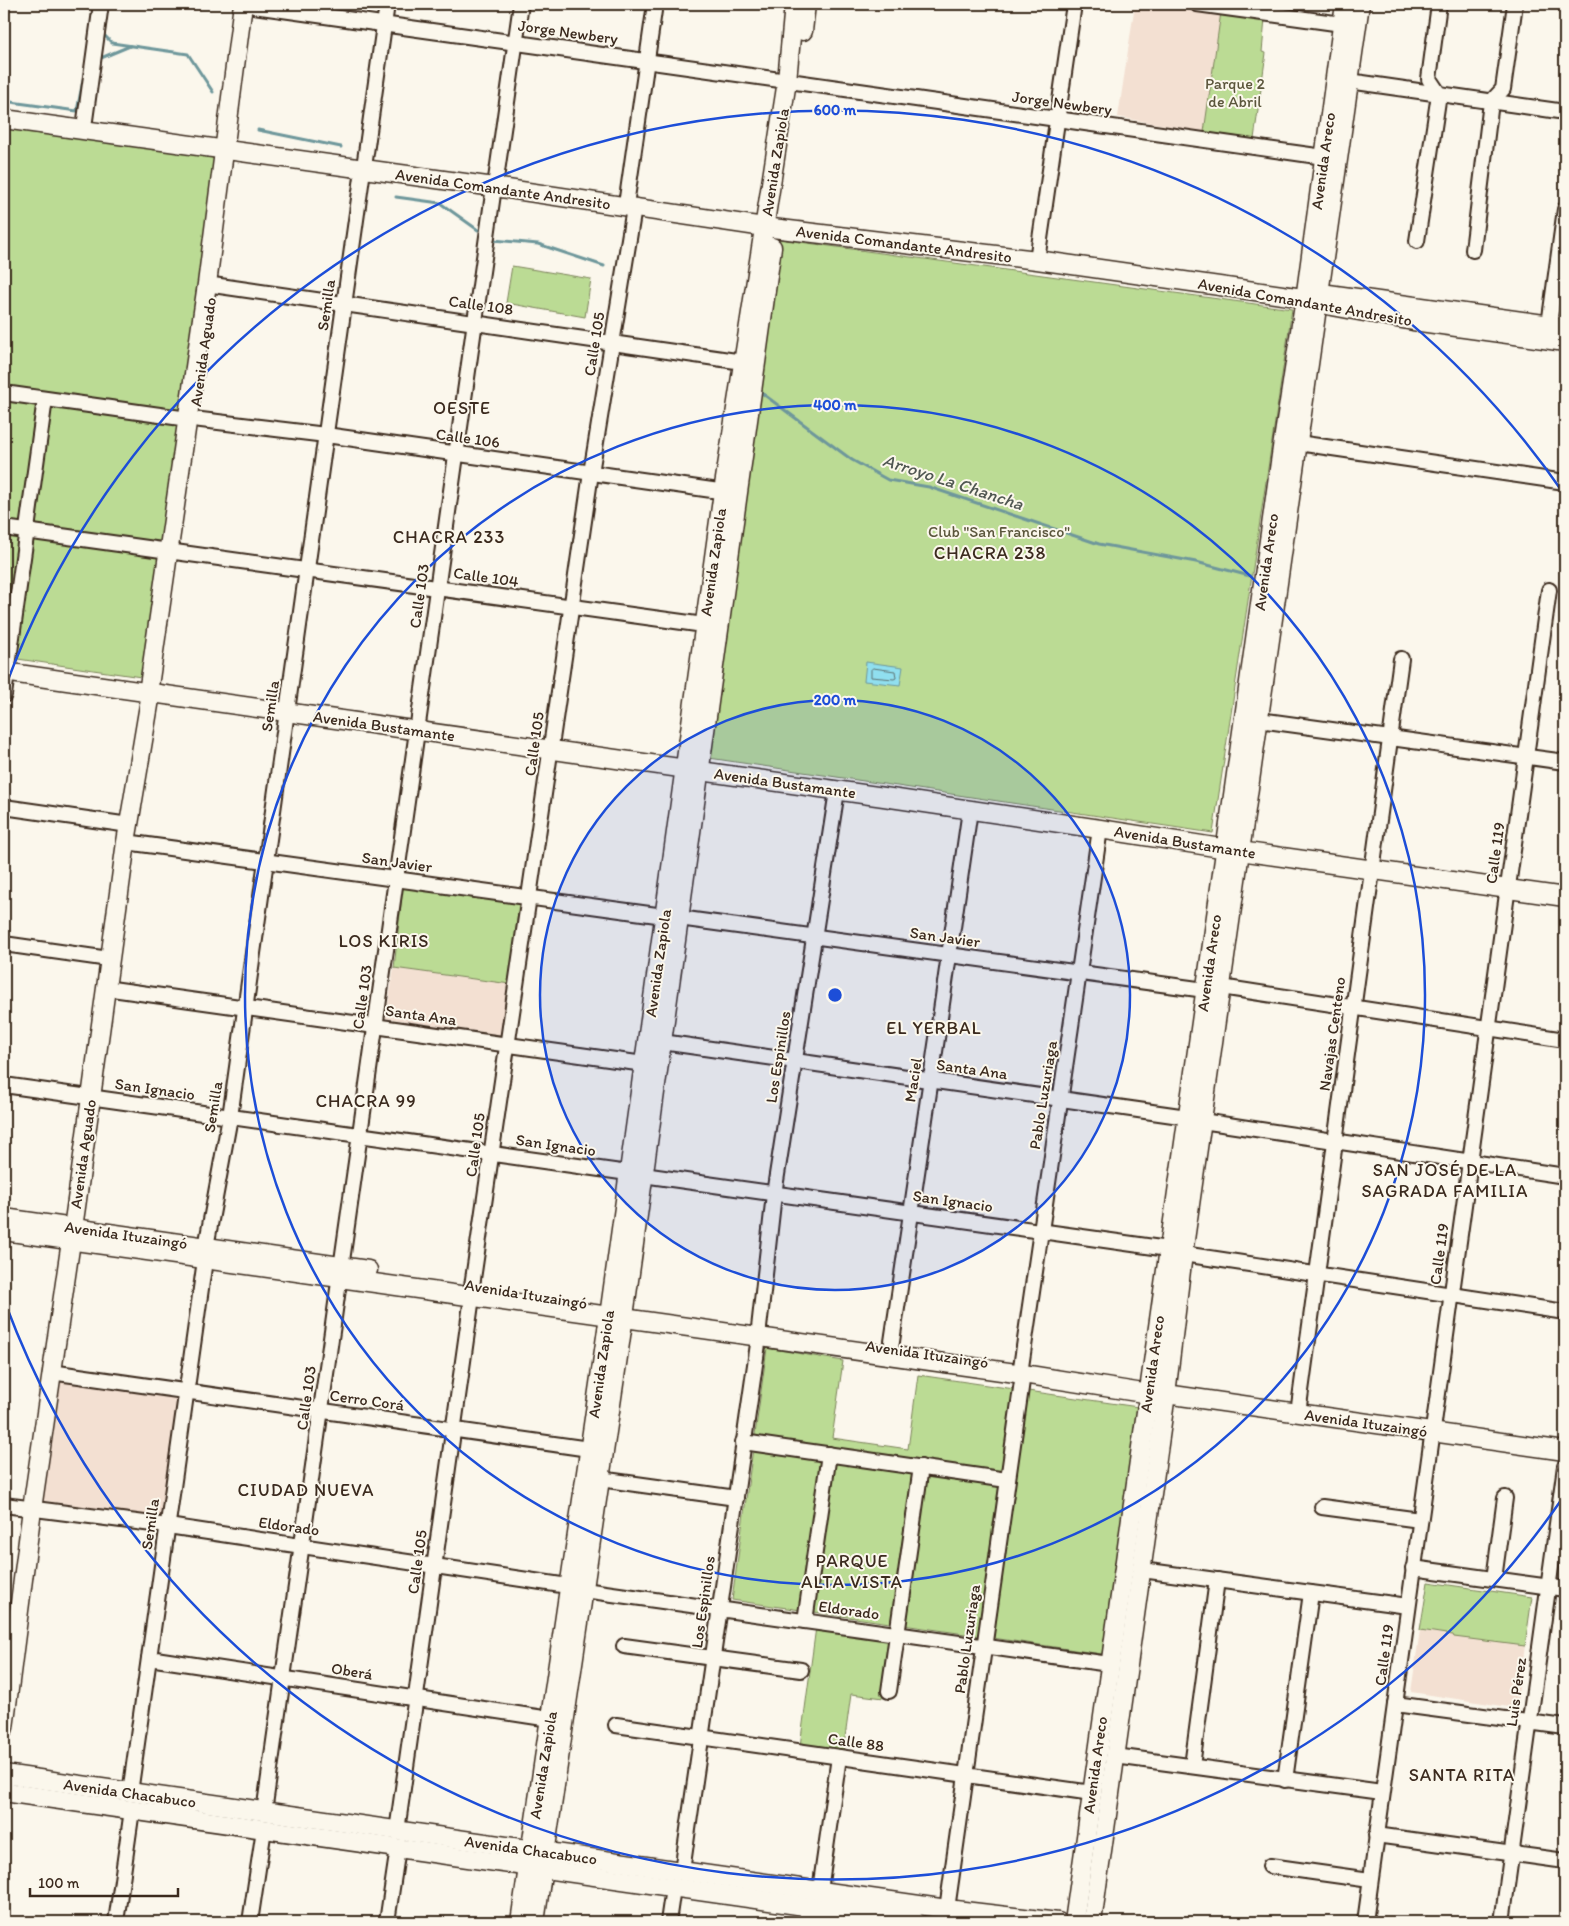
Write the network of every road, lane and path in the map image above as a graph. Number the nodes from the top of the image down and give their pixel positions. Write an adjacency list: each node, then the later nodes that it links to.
1 (101, 4): 25 (street)
2 (250, 4): 14 (street, Jorge Newbery); 27 (main road, Avenida Aguado)
3 (387, 4): 14 (street, Semilla)
4 (521, 4): 16 (street, Calle 103)
5 (655, 4): 17 (street, Calle 105)
6 (794, 4): 19 (main road, Avenida Zapiola)
7 (806, 4): 19 (main road, Avenida Zapiola)
8 (1074, 4): 26 (street)
9 (1197, 4): 15 (street)
10 (1345, 4): 15 (main road, Avenida Areco)
11 (1360, 4): 18 (main road, Avenida Areco)
12 (1439, 4): 20 (street)
13 (1515, 4): 21 (street)
14 (385, 24): 16 (street, Jorge Newbery); 29 (street, Semilla)
15 (1342, 24): 28 (main road, Avenida Areco)
16 (515, 42): 17 (street, Jorge Newbery); 30 (street, Calle 103)
17 (647, 61): 19 (street, Jorge Newbery); 31 (street, Calle 105)
18 (1349, 81): 20 (street); 38 (main road, Avenida Areco)
19 (791, 82): 26 (street, Jorge Newbery); 33 (main road, Avenida Zapiola)
20 (1439, 94): 21 (street); 34 (street)
21 (1491, 102): 23 (street); 35 (street)
22 (4, 108): 25 (main road, Avenida Comandante Andresito)
23 (1565, 112)
24 (4, 120): 27 (main road, Avenida Comandante Andresito)
25 (85, 120): 27 (main road, Avenida Comandante Andresito)
26 (1058, 120): 28 (street, Jorge Newbery); 36 (street)
27 (229, 146): 29 (main road, Avenida Comandante Andresito); 37 (main road, Avenida Aguado); 47 (main road, Avenida Aguado)
28 (1324, 158): 38 (main road, Avenida Areco)
29 (364, 165): 30 (main road, Avenida Comandante Andresito); 39 (street, Semilla)
30 (495, 183): 31 (main road, Avenida Comandante Andresito); 40 (street, Calle 103)
31 (631, 203): 33 (main road, Avenida Comandante Andresito); 42 (street, Calle 105)
32 (1565, 211): 41 (street)
33 (771, 223): 36 (main road, Avenida Comandante Andresito); 38 (main road, Avenida Comandante Andresito); 44 (main road, Avenida Zapiola)
34 (1417, 241)
35 (1472, 250)
36 (1038, 253): 38 (main road, Avenida Comandante Andresito)
37 (213, 284): 39 (street, Calle 108); 47 (main road, Avenida Aguado)
38 (1312, 296): 41 (main road, Avenida Comandante Andresito); 43 (main road, Avenida Comandante Andresito); 49 (main road, Avenida Areco); 80 (main road, Avenida Areco)
39 (344, 304): 40 (street, Calle 108); 48 (street, Semilla)
40 (475, 322): 42 (street, Calle 108); 50 (street, Calle 103)
41 (1557, 326)
42 (611, 342): 44 (street, Calle 108); 51 (street, Calle 105)
43 (1565, 342)
44 (746, 372): 53 (main road, Avenida Zapiola)
45 (4, 393): 46 (street, Calle 106)
46 (45, 399): 47 (street, Calle 106); 55 (street)
47 (191, 419): 48 (street, Calle 106); 56 (main road, Avenida Aguado)
48 (326, 435): 50 (street, Calle 106); 57 (street, Semilla)
49 (1298, 443): 52 (street); 67 (main road, Avenida Areco)
50 (457, 454): 51 (street, Calle 106); 58 (street, Calle 103)
51 (591, 473): 53 (street, Calle 106); 60 (street, Calle 105)
52 (1565, 482)
53 (731, 492): 61 (main road, Avenida Zapiola); 73 (main road, Avenida Zapiola)
54 (4, 528): 55 (street, Calle 104)
55 (26, 531): 56 (street, Calle 104); 63 (street)
56 (172, 552): 57 (street, Calle 104); 65 (main road, Avenida Aguado)
57 (307, 570): 58 (street, Calle 104); 66 (street, Semilla)
58 (438, 588): 60 (street, Calle 104); 68 (street, Calle 103)
59 (1548, 590): 71 (street, Calle 119)
60 (572, 607): 61 (street, Calle 104); 70 (street, Calle 105)
61 (704, 625): 73 (main road, Avenida Zapiola)
62 (1401, 659): 69 (street, Navajas Centeno)
63 (5, 672): 64 (street); 65 (main road, Avenida Bustamante)
64 (4, 695)
65 (151, 695): 66 (main road, Avenida Bustamante); 77 (main road, Avenida Aguado)
66 (287, 712): 68 (main road, Avenida Bustamante); 81 (street, Semilla)
67 (1259, 720): 69 (street); 80 (main road, Avenida Areco)
68 (418, 731): 70 (main road, Avenida Bustamante); 83 (street, Calle 103)
69 (1390, 739): 71 (street); 82 (street, Navajas Centeno)
70 (551, 750): 73 (main road, Avenida Bustamante); 86 (street, Calle 105)
71 (1526, 756): 72 (street); 84 (street, Calle 119)
72 (1565, 762)
73 (692, 771): 74 (main road, Avenida Bustamante); 87 (main road, Avenida Zapiola)
74 (837, 791): 76 (main road, Avenida Bustamante); 88 (street, Los Espinillos)
75 (4, 807): 77 (street)
76 (970, 810): 78 (main road, Avenida Bustamante); 90 (street, Maciel)
77 (129, 825): 79 (main road, Avenida Aguado)
78 (1100, 829): 80 (main road, Avenida Bustamante); 92 (street, Pablo Luzuriaga)
79 (126, 842): 81 (street, San Javier); 91 (main road, Avenida Aguado)
80 (1233, 850): 82 (main road, Avenida Bustamante); 94 (main road, Avenida Areco)
81 (266, 862): 83 (street, San Javier); 95 (street, Semilla)
82 (1372, 870): 84 (main road, Avenida Bustamante); 96 (street, Navajas Centeno)
83 (396, 880): 86 (street, San Javier); 97 (street, Calle 103)
84 (1507, 889): 85 (main road, Avenida Bustamante); 98 (street, Calle 119)
85 (1565, 897)
86 (529, 898): 87 (street, San Javier); 101 (street, Calle 105)
87 (672, 917): 88 (street, San Javier); 100 (main road, Avenida Zapiola); 103 (main road, Avenida Zapiola)
88 (814, 937): 90 (street, San Javier); 102 (street, Los Espinillos)
89 (4, 944): 91 (street)
90 (950, 955): 92 (street, San Javier); 104 (street, Maciel)
91 (109, 959): 93 (main road, Avenida Aguado)
92 (1079, 973): 94 (street, San Javier); 107 (street, Pablo Luzuriaga)
93 (105, 988): 95 (street, Santa Ana); 106 (main road, Avenida Aguado)
94 (1213, 989): 96 (street, San Javier); 109 (main road, Avenida Areco)
95 (245, 1007): 97 (street, Santa Ana); 108 (street, Semilla)
96 (1353, 1007): 98 (street, San Javier); 111 (street, Navajas Centeno)
97 (376, 1026): 101 (street, Santa Ana); 110 (street, Calle 103)
98 (1488, 1028): 99 (street, San Javier); 113 (street, Calle 119)
99 (1565, 1040)
100 (662, 1042): 102 (street, Santa Ana); 114 (main road, Avenida Zapiola)
101 (507, 1045): 103 (street, Santa Ana); 112 (street, Calle 105)
102 (796, 1061): 104 (street, Santa Ana); 116 (street, Los Espinillos)
103 (644, 1064): 114 (main road, Avenida Zapiola)
104 (931, 1080): 107 (street, Santa Ana); 117 (street, Maciel)
105 (4, 1085): 106 (street, San Ignacio)
106 (91, 1097): 108 (street, San Ignacio); 121 (main road, Avenida Aguado)
107 (1061, 1099): 109 (street, Santa Ana); 120 (street, Pablo Luzuriaga)
108 (230, 1117): 110 (street, San Ignacio); 123 (street, Semilla)
109 (1195, 1119): 111 (street, Santa Ana); 122 (main road, Avenida Areco)
110 (360, 1136): 112 (street, San Ignacio); 124 (street, Calle 103)
111 (1335, 1140): 113 (street, Santa Ana); 125 (street, Navajas Centeno)
112 (491, 1154): 114 (street, San Ignacio); 126 (street, Calle 105)
113 (1470, 1160): 115 (street, Santa Ana); 127 (street, Calle 119)
114 (636, 1174): 116 (street, San Ignacio); 129 (main road, Avenida Zapiola)
115 (1565, 1176)
116 (774, 1194): 117 (street, San Ignacio); 130 (street, Los Espinillos)
117 (909, 1213): 120 (street, San Ignacio); 131 (street, Maciel)
118 (4, 1218): 121 (main road, Avenida Ituzaingó)
119 (4, 1231): 121 (main road, Avenida Ituzaingó)
120 (1040, 1231): 122 (street, San Ignacio); 132 (street, Pablo Luzuriaga)
121 (71, 1234): 123 (main road, Avenida Ituzaingó); 133 (main road, Avenida Aguado)
122 (1176, 1252): 125 (street, San Ignacio); 135 (main road, Avenida Areco)
123 (206, 1253): 124 (main road, Avenida Ituzaingó); 134 (street, Semilla)
124 (341, 1272): 126 (main road, Avenida Ituzaingó); 136 (street, Calle 103)
125 (1317, 1274): 127 (street, San Ignacio); 137 (street, Navajas Centeno)
126 (472, 1292): 129 (main road, Avenida Ituzaingó); 138 (street, Calle 105)
127 (1451, 1295): 128 (street, San Ignacio); 139 (street, Calle 119)
128 (1565, 1312)
129 (617, 1313): 130 (main road, Avenida Ituzaingó); 141 (main road, Avenida Zapiola); 146 (main road, Avenida Zapiola)
130 (759, 1333): 131 (main road, Avenida Ituzaingó); 140 (street, Los Espinillos)
131 (890, 1352): 132 (main road, Avenida Ituzaingó)
132 (1022, 1371): 135 (main road, Avenida Ituzaingó); 147 (street, Pablo Luzuriaga)
133 (51, 1372): 134 (street, Cerro Corá); 152 (main road, Avenida Aguado)
134 (187, 1391): 136 (street, Cerro Corá); 154 (street, Semilla)
135 (1154, 1391): 137 (main road, Avenida Ituzaingó); 158 (main road, Avenida Areco); 173 (main road, Avenida Areco)
136 (322, 1411): 138 (street, Cerro Corá); 155 (street, Calle 103)
137 (1298, 1413): 139 (main road, Avenida Ituzaingó)
138 (454, 1430): 141 (street, Cerro Corá); 156 (street, Calle 105)
139 (1432, 1432): 142 (main road, Avenida Ituzaingó); 153 (street, Calle 119)
140 (743, 1442): 143 (street); 148 (street, Los Espinillos)
141 (589, 1449): 162 (main road, Avenida Zapiola)
142 (1565, 1451)
143 (828, 1454): 145 (street); 167 (street)
144 (1565, 1466): 161 (street, Luis Pérez)
145 (921, 1467): 147 (street); 168 (street)
146 (600, 1479): 148 (street); 162 (main road, Avenida Zapiola)
147 (1007, 1480): 170 (street, Pablo Luzuriaga)
148 (736, 1498): 166 (street, Los Espinillos)
149 (1505, 1498): 159 (street)
150 (4, 1505): 152 (street, Eldorado)
151 (1322, 1507): 153 (street)
152 (32, 1509): 154 (street, Eldorado); 183 (main road, Avenida Aguado)
153 (1420, 1520): 157 (street, Calle 119)
154 (168, 1526): 155 (street, Eldorado); 171 (street, Semilla)
155 (302, 1546): 156 (street, Eldorado); 175 (street, Calle 103)
156 (434, 1566): 162 (street, Eldorado); 177 (street, Calle 105)
157 (1413, 1568): 159 (street); 165 (street, Calle 119)
158 (1142, 1570): 160 (street); 185 (main road, Avenida Areco)
159 (1494, 1579): 161 (street)
160 (1217, 1580): 164 (street); 187 (street)
161 (1548, 1587): 163 (street); 180 (street, Luis Pérez)
162 (576, 1588): 166 (street, Eldorado); 179 (main road, Avenida Zapiola); 198 (main road, Avenida Zapiola)
163 (1565, 1589)
164 (1311, 1593): 165 (street); 190 (street)
165 (1408, 1606): 178 (street, Calle 119)
166 (720, 1609): 167 (street, Eldorado); 172 (street, Los Espinillos)
167 (805, 1621): 168 (street, Eldorado)
168 (897, 1634): 170 (street, Eldorado); 176 (street)
169 (624, 1646): 172 (street)
170 (984, 1646): 173 (street, Eldorado); 189 (street, Pablo Luzuriaga)
171 (149, 1658): 175 (street, Oberá); 194 (street, Semilla)
172 (713, 1658): 174 (street); 184 (street, Los Espinillos)
173 (1109, 1664): 192 (main road, Avenida Areco)
174 (800, 1670)
175 (284, 1678): 177 (street, Oberá); 195 (street, Calle 103)
176 (889, 1691)
177 (416, 1698): 179 (street, Oberá); 197 (street, Calle 105)
178 (1395, 1704): 180 (street); 193 (street, Calle 119)
179 (550, 1719): 198 (main road, Avenida Zapiola)
180 (1529, 1722): 182 (street); 199 (street, Luis Pérez)
181 (616, 1725): 184 (street, Calle 88)
182 (1565, 1727)
183 (4, 1728)
184 (701, 1737): 186 (street, Calle 88); 203 (street, Los Espinillos)
185 (1115, 1756): 187 (street); 218 (main road, Avenida Areco)
186 (839, 1757): 189 (street, Calle 88); 206 (street)
187 (1192, 1766): 190 (street)
188 (4, 1774): 194 (main road, Avenida Chacabuco)
189 (966, 1775): 192 (street, Calle 88); 207 (street, Pablo Luzuriaga)
190 (1285, 1780): 193 (street)
191 (4, 1792): 194 (main road, Avenida Chacabuco)
192 (1092, 1792): 217 (main road, Avenida Areco)
193 (1382, 1792): 196 (street, Calle 119)
194 (131, 1802): 195 (main road, Avenida Chacabuco); 209 (street, Semilla)
195 (264, 1821): 197 (main road, Avenida Chacabuco); 210 (street, Calle 103)
196 (1376, 1835): 199 (street); 204 (street, Calle 119)
197 (397, 1840): 198 (main road, Avenida Chacabuco); 202 (main road, Avenida Chacabuco); 211 (street, Calle 105)
198 (537, 1850): 202 (main road, Avenida Zapiola); 203 (main road, Avenida Chacabuco)
199 (1511, 1854): 200 (street); 220 (street, Luis Pérez)
200 (1565, 1861)
201 (1270, 1866): 204 (street)
202 (535, 1868): 205 (main road, Avenida Chacabuco); 212 (main road, Avenida Zapiola); 213 (main road, Avenida Zapiola)
203 (682, 1871): 206 (main road, Avenida Chacabuco)
204 (1370, 1880): 219 (street, Calle 119)
205 (673, 1888): 208 (main road, Avenida Chacabuco); 214 (street)
206 (820, 1890): 207 (main road, Avenida Chacabuco)
207 (947, 1909): 216 (main road, Avenida Chacabuco)
208 (807, 1915): 215 (main road, Avenida Chacabuco)
209 (116, 1922)
210 (250, 1922)
211 (387, 1922)
212 (520, 1922)
213 (535, 1922)
214 (668, 1922)
215 (916, 1922)
216 (1058, 1922)
217 (1074, 1922)
218 (1092, 1922)
219 (1365, 1922)
220 (1502, 1922)

